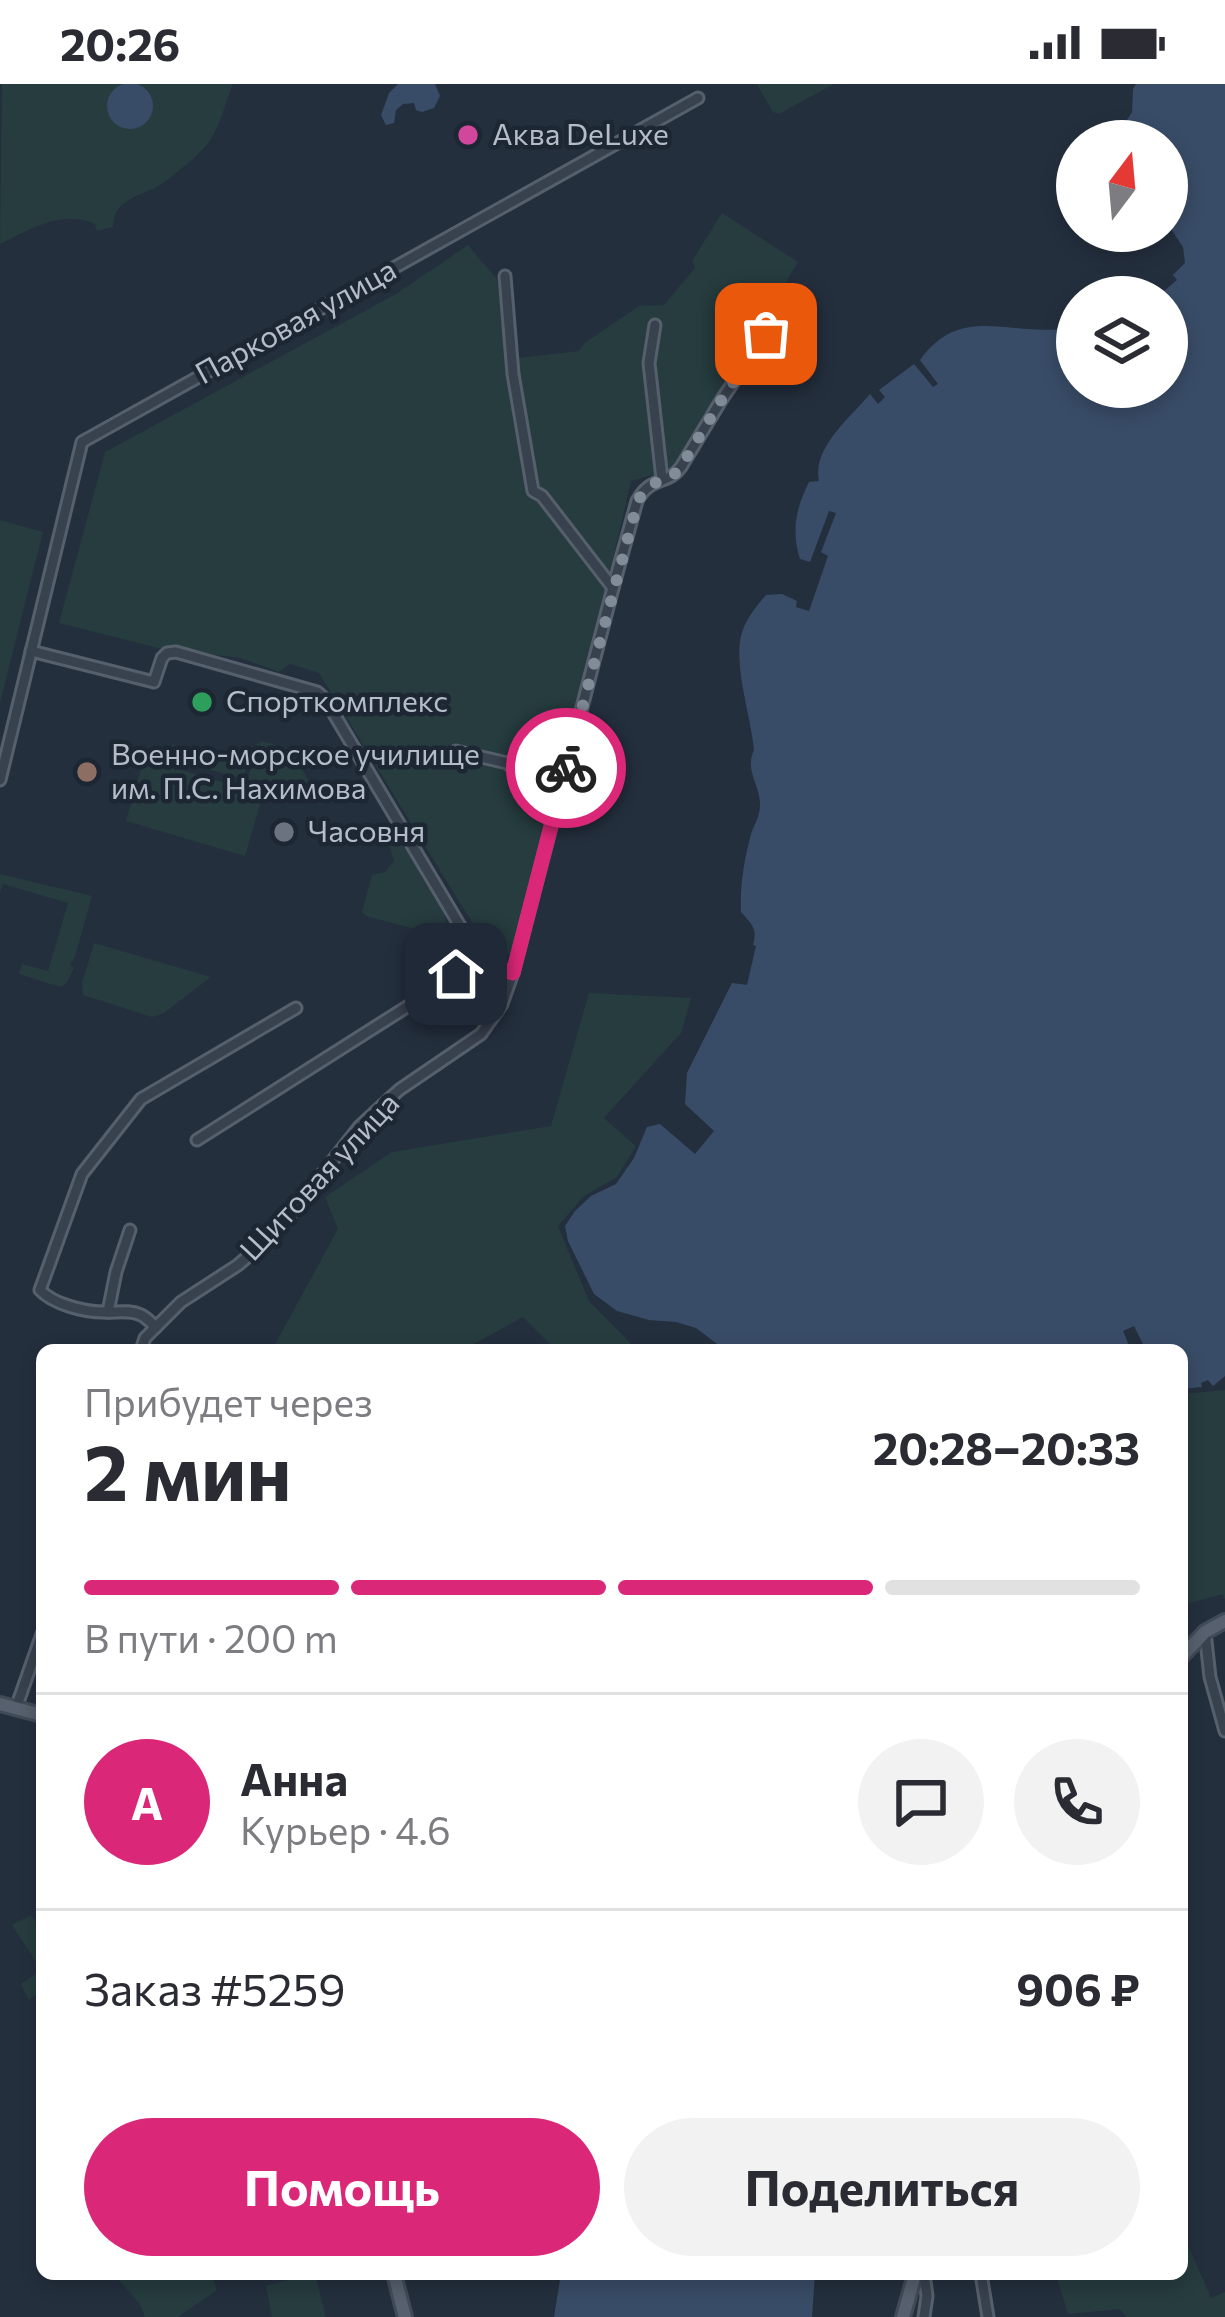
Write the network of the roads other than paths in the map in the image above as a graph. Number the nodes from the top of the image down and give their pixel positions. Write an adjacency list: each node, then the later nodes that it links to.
1 (698, 98): 7 (street, Парковая улица)
2 (505, 276): 6 (street)
3 (789, 301): 5 (street, Щитовая улица)
4 (655, 325): 5 (street)
5 (662, 479): 6 (street, Щитовая улица)
6 (614, 589): 10 (street, Щитовая улица)
7 (31, 651): 9 (street, Парковая улица); 11 (street)
8 (456, 751): 10 (street)
9 (0, 780)
10 (556, 806): 12 (street, Щитовая улица)
11 (475, 951): 12 (street); 14 (street)
12 (513, 973): 17 (street, Щитовая улица)
13 (296, 1008): 16 (street)
14 (197, 1140)
15 (130, 1230): 16 (street)
16 (108, 1312): 17 (street)
17 (155, 1327): 18 (street, Щитовая улица)
18 (143, 1344)
19 (1215, 1626): 21 (main road); 25 (street)
20 (36, 1651): 23 (street)
21 (1188, 1651)
22 (0, 1704): 23 (main road)
23 (16, 1708): 24 (main road)
24 (36, 1713)
25 (1225, 1731)
26 (396, 2280): 30 (main road)
27 (917, 2280): 31 (main road)
28 (921, 2280): 32 (street)
29 (982, 2280): 33 (street)
30 (405, 2317)
31 (903, 2317)
32 (924, 2317)
33 (988, 2317)

